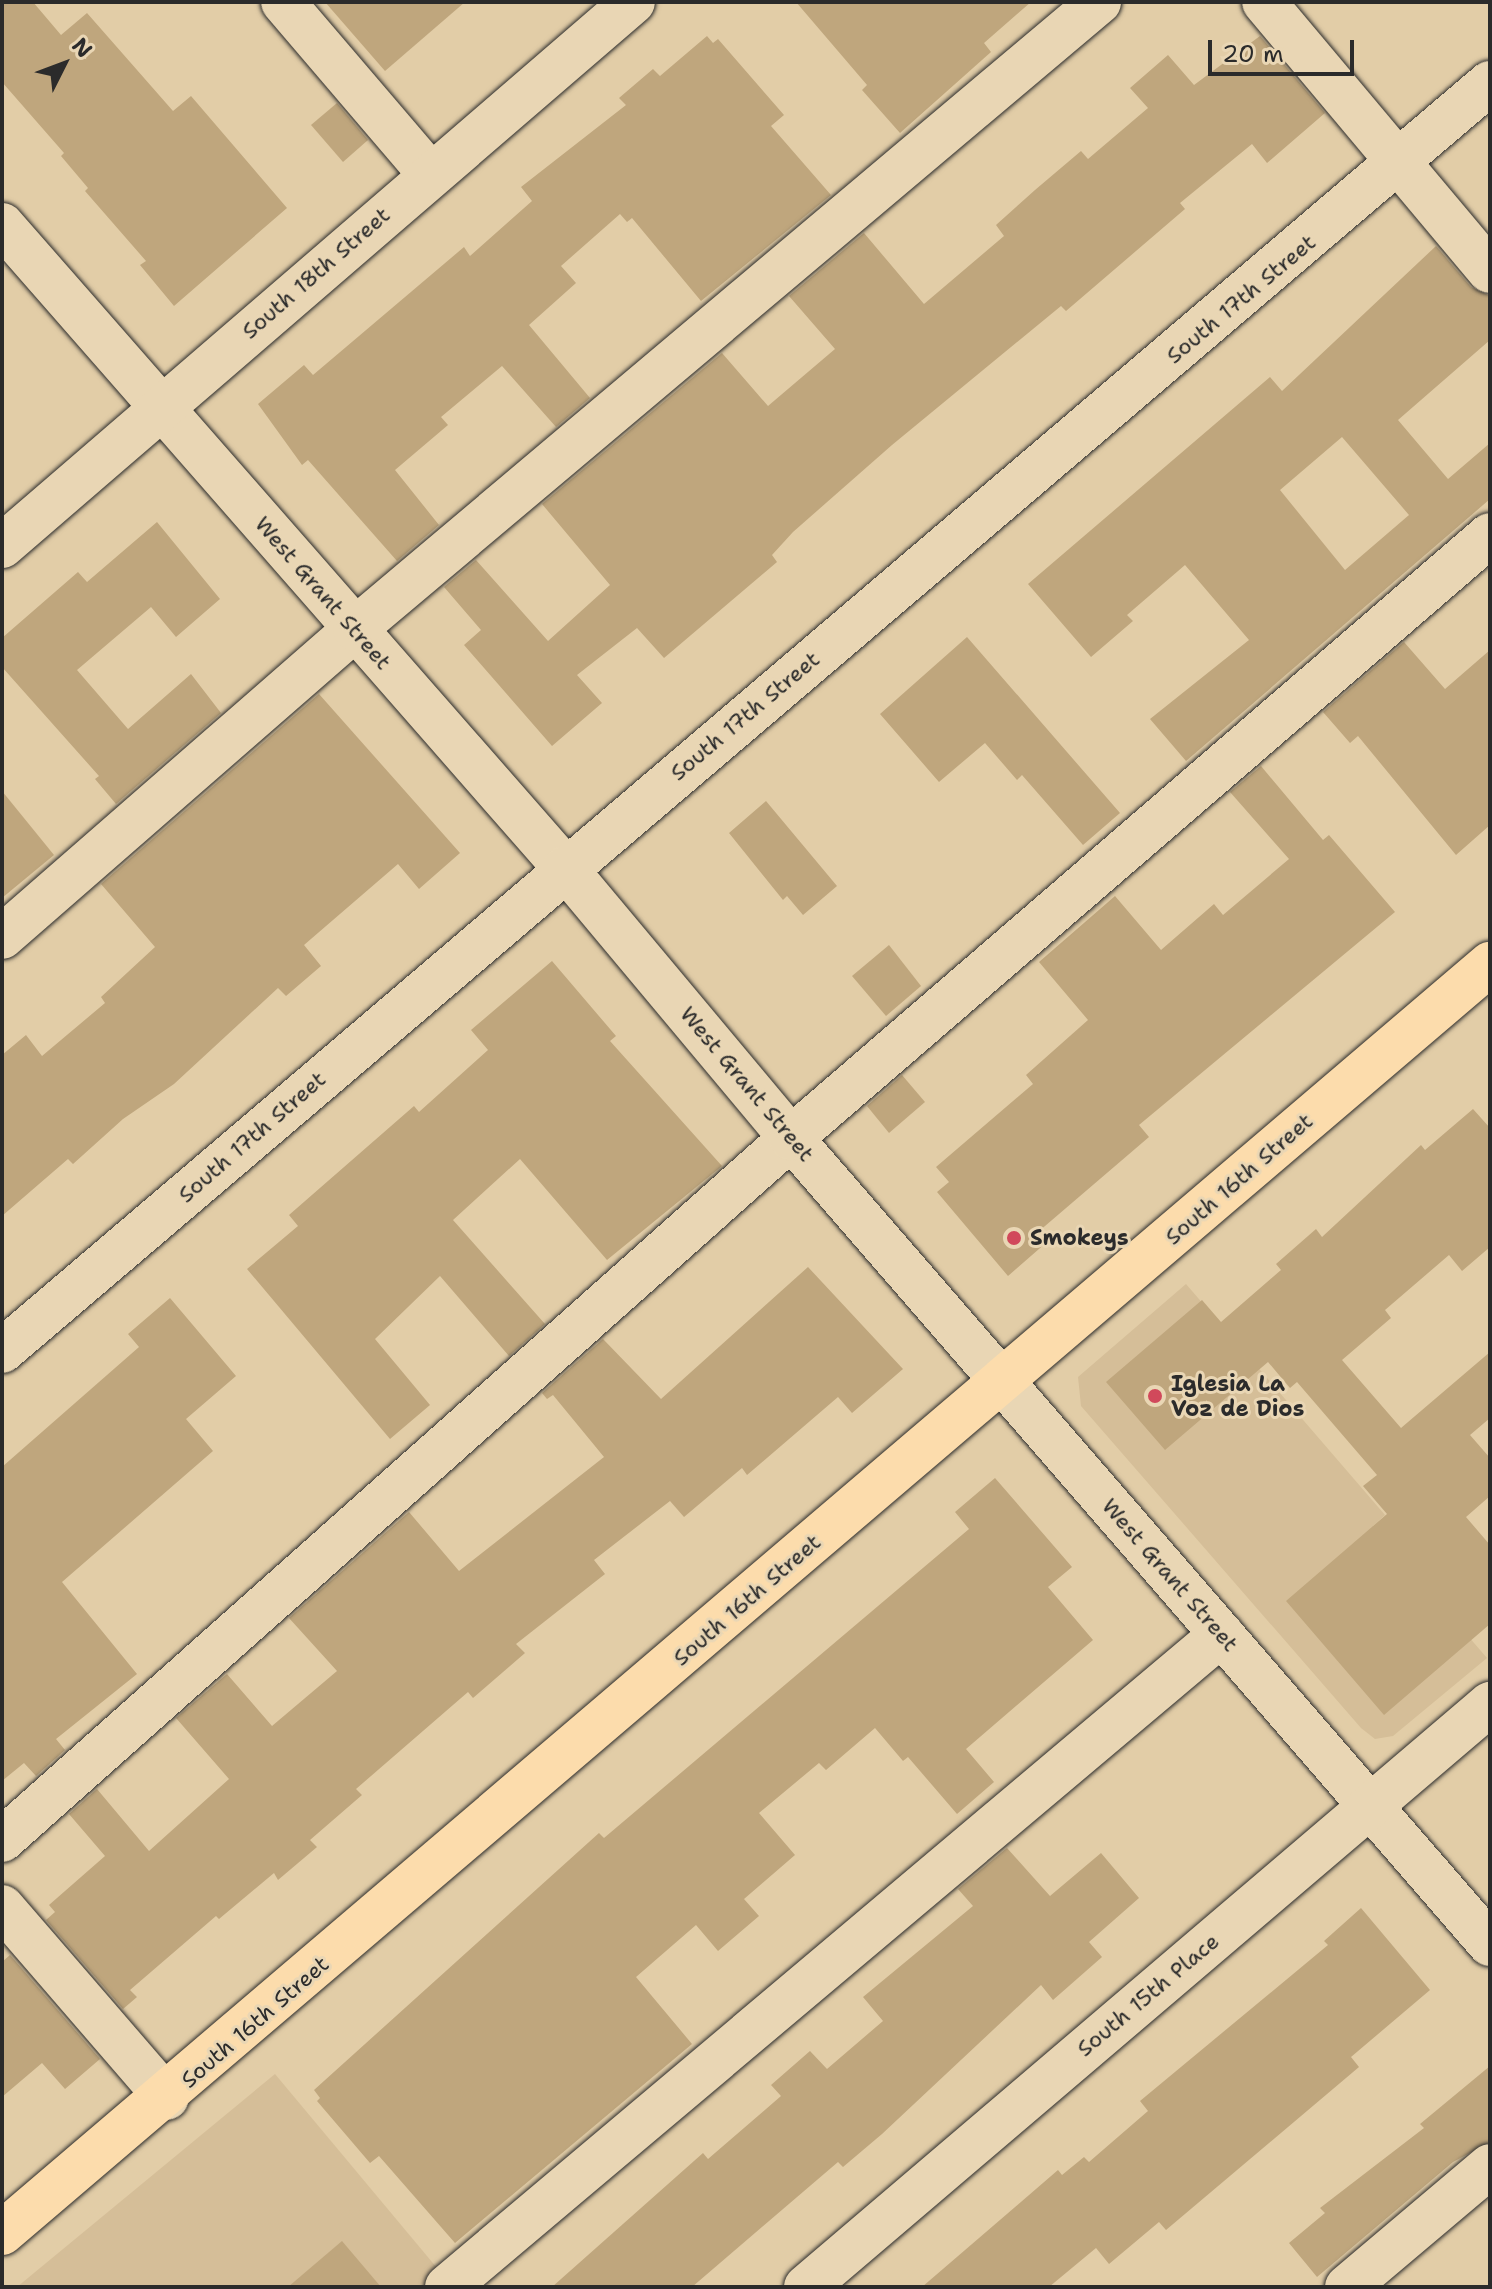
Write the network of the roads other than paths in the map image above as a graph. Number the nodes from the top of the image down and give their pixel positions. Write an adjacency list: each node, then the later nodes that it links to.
1 (283, 2): 7 (street)
2 (633, 2): 7 (street, South 18th Street)
3 (1099, 2): 13 (street)
4 (1264, 2): 6 (street)
5 (1490, 83): 6 (street, South 17th Street)
6 (1401, 164): 9 (street); 14 (street, South 17th Street)
7 (429, 173): 10 (street, South 18th Street)
8 (2, 225): 10 (street, West Grant Street)
9 (1490, 271)
10 (162, 410): 12 (street, South 18th Street); 13 (street, West Grant Street)
11 (1490, 535): 17 (street)
12 (2, 546)
13 (355, 629): 14 (street, West Grant Street); 15 (street)
14 (565, 868): 17 (street, West Grant Street); 18 (street, South 17th Street)
15 (2, 937)
16 (1490, 964): 19 (main road, South 16th Street)
17 (791, 1138): 19 (street, West Grant Street); 23 (street)
18 (2, 1351)
19 (1001, 1382): 20 (street, West Grant Street); 26 (main road, South 16th Street)
20 (1222, 1634): 22 (street, West Grant Street); 29 (street)
21 (1490, 1704): 22 (street, South 15th Place)
22 (1371, 1805): 25 (street, West Grant Street); 30 (street, South 15th Place)
23 (2, 1840)
24 (2, 1907): 26 (street)
25 (1490, 1944)
26 (167, 2098): 28 (main road, South 16th Street)
27 (1490, 2166): 31 (street)
28 (2, 2233)
29 (447, 2287)
30 (806, 2287)
31 (1347, 2287)

